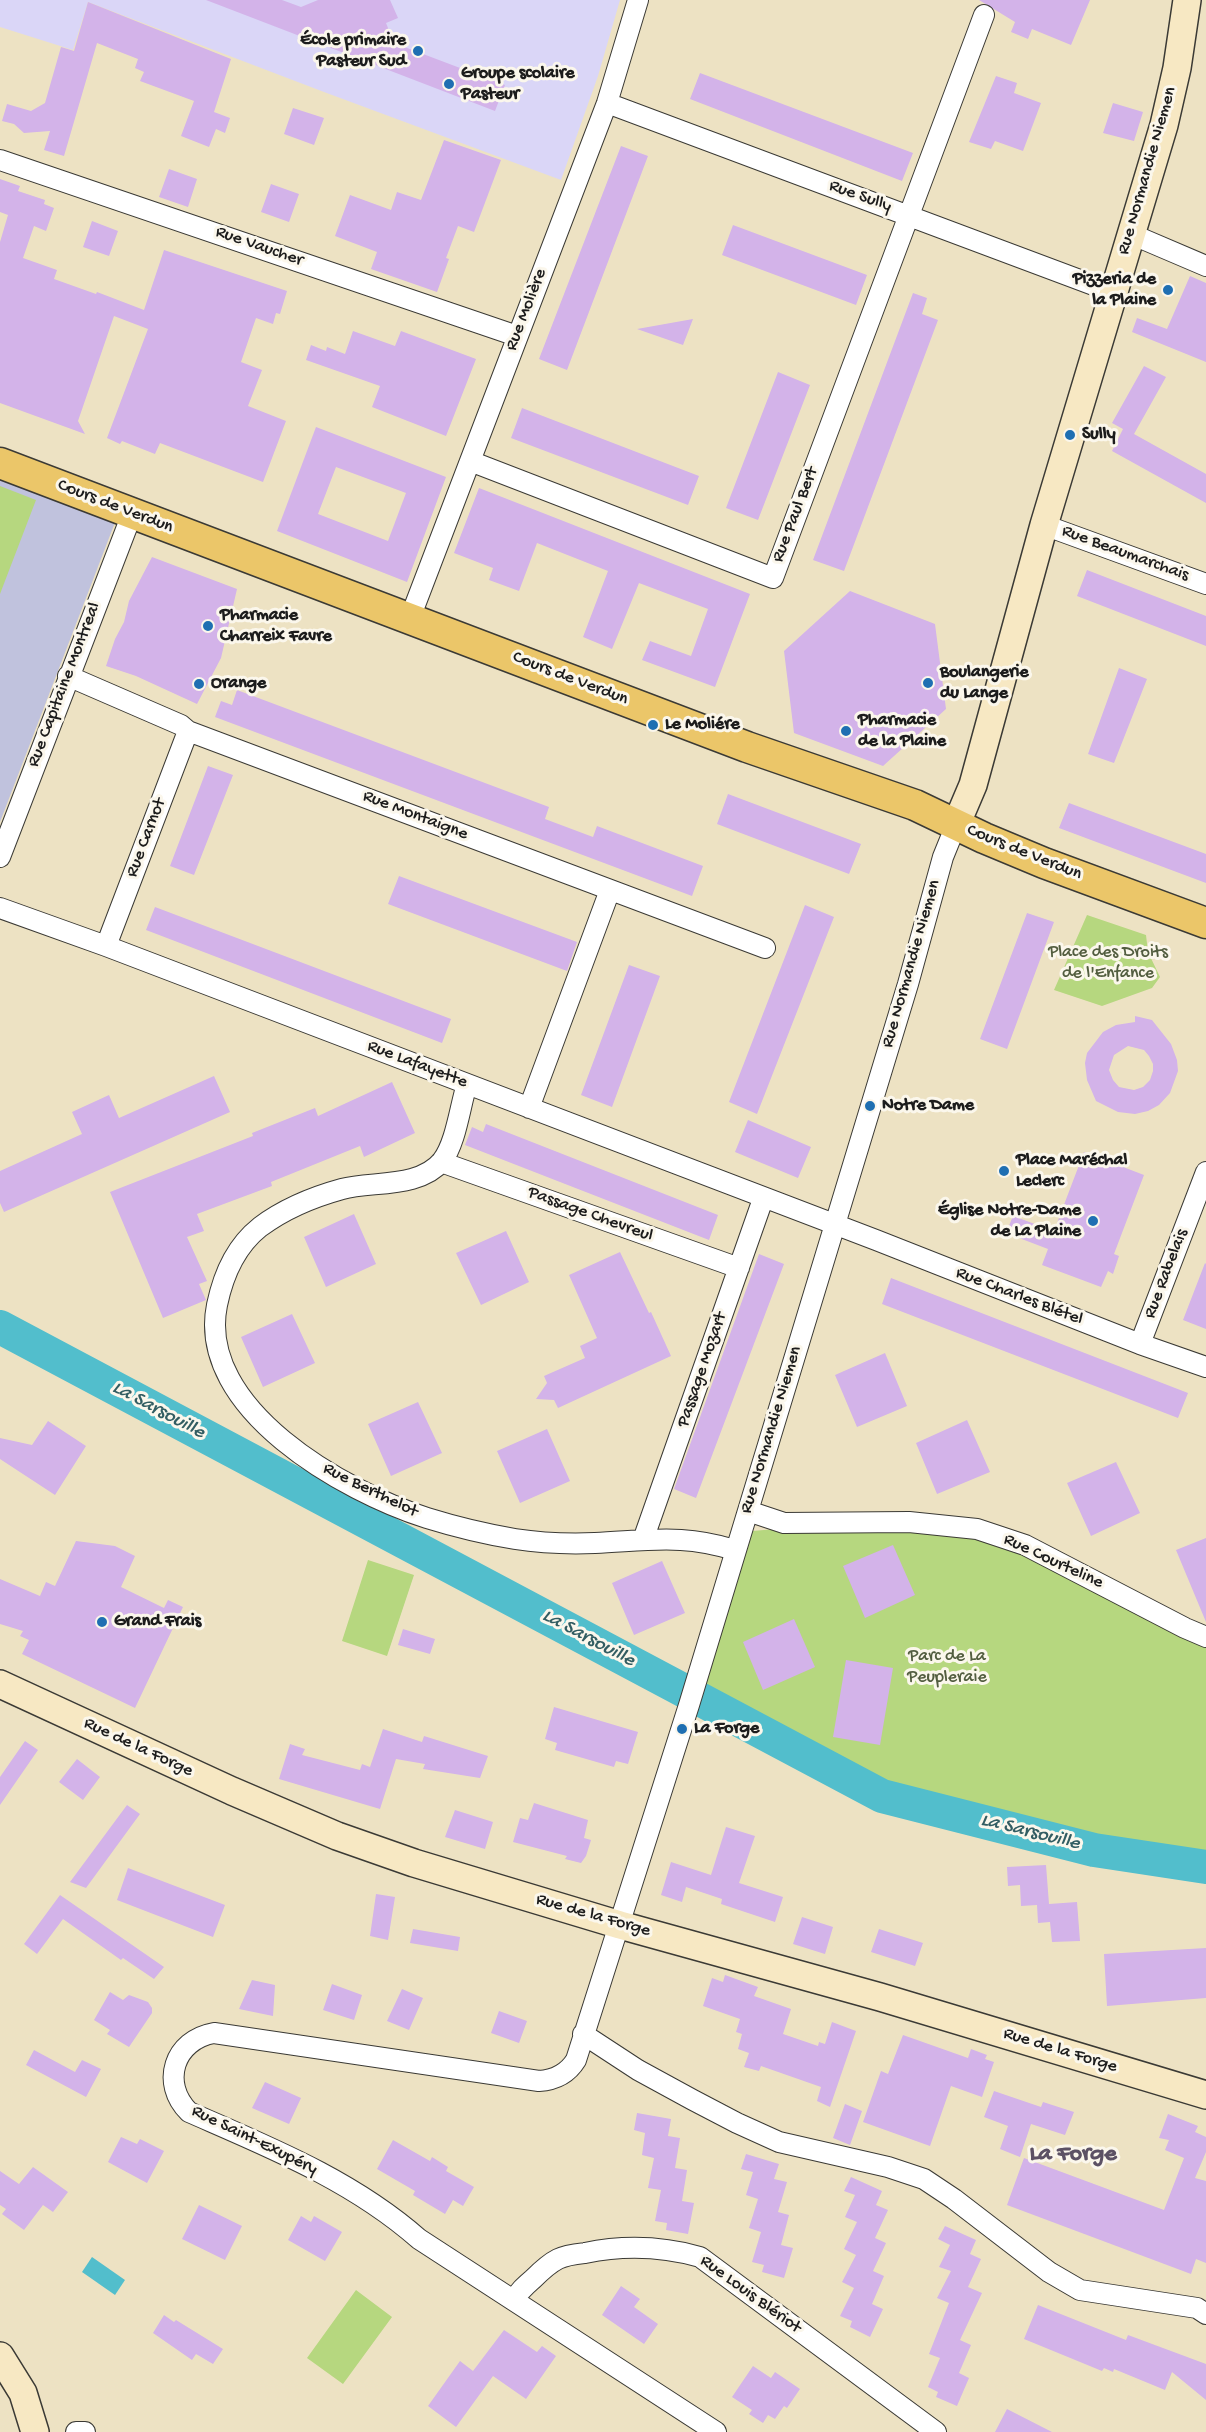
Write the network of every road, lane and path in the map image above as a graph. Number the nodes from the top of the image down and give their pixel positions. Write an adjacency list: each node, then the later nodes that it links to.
1 (638, 0): 4 (street, Rue Molière)
2 (1187, 0): 7 (main road, Rue Normandie Niemen)
3 (984, 15): 6 (street)
4 (607, 103): 6 (street, Rue Sully); 10 (street, Rue Molière)
5 (0, 160): 10 (street, Rue Vaucher)
6 (909, 215): 9 (street, Rue Sully); 11 (street, Rue Paul Bert)
7 (1131, 234): 8 (street); 9 (main road, Rue Normandie Niemen)
8 (1206, 266)
9 (1112, 292): 14 (main road, Rue Normandie Niemen)
10 (517, 336): 11 (street, Rue Molière)
11 (470, 461): 16 (street, Rue Molière)
12 (0, 463): 13 (main road, Cours de Verdun)
13 (132, 514): 16 (main road, Cours de Verdun); 17 (street, Rue Capitaine Montreal)
14 (1044, 525): 15 (street, Rue Beaumarchais); 19 (main road, Rue Normandie Niemen)
15 (1206, 584)
16 (410, 618): 19 (main road, Cours de Verdun)
17 (68, 676): 18 (street, Rue Montaigne); 20 (street, Rue Capitaine Montreal)
18 (188, 731): 21 (street, Rue Montaigne); 24 (street, Rue Carnot)
19 (956, 825): 23 (main road, Cours de Verdun); 31 (street, Rue Normandie Niemen)
20 (0, 857)
21 (610, 890): 25 (street, Rue Montaigne); 27 (street)
22 (0, 908): 24 (street, Rue Lafayette)
23 (1206, 923)
24 (106, 946): 26 (street, Rue Lafayette)
25 (765, 948)
26 (467, 1084): 27 (street, Rue Lafayette); 28 (street)
27 (529, 1108): 30 (street, Rue Lafayette)
28 (441, 1162): 32 (street, Passage Chevreul); 36 (street, Rue Berthelot)
29 (1206, 1172): 33 (street, Rue Rabelais)
30 (763, 1199): 31 (street, Rue Lafayette); 32 (street, Passage Mozart)
31 (833, 1225): 33 (street, Rue Charles Blétel); 35 (street, Rue Normandie Niemen)
32 (739, 1268): 36 (street, Passage Mozart)
33 (1140, 1344): 34 (street, Rue Charles Blétel)
34 (1206, 1367)
35 (748, 1511): 37 (street, Rue Normandie Niemen); 38 (street, Rue Courteline)
36 (643, 1540): 37 (street, Rue Berthelot)
37 (735, 1550): 40 (street, Rue Normandie Niemen)
38 (1206, 1636)
39 (0, 1684): 40 (main road, Rue de la Forge)
40 (620, 1925): 41 (street, Rue Saint-Exupéry); 42 (main road, Rue de la Forge)
41 (583, 2034): 43 (street, Rue Saint-Exupéry); 44 (street)
42 (1206, 2095)
43 (514, 2300): 49 (street, Rue Saint-Exupéry); 50 (street, Rue Louis Blériot)
44 (1206, 2314)
45 (0, 2356): 46 (main road)
46 (35, 2432)
47 (76, 2432): 48 (street)
48 (85, 2432)
49 (716, 2432)
50 (936, 2432)

